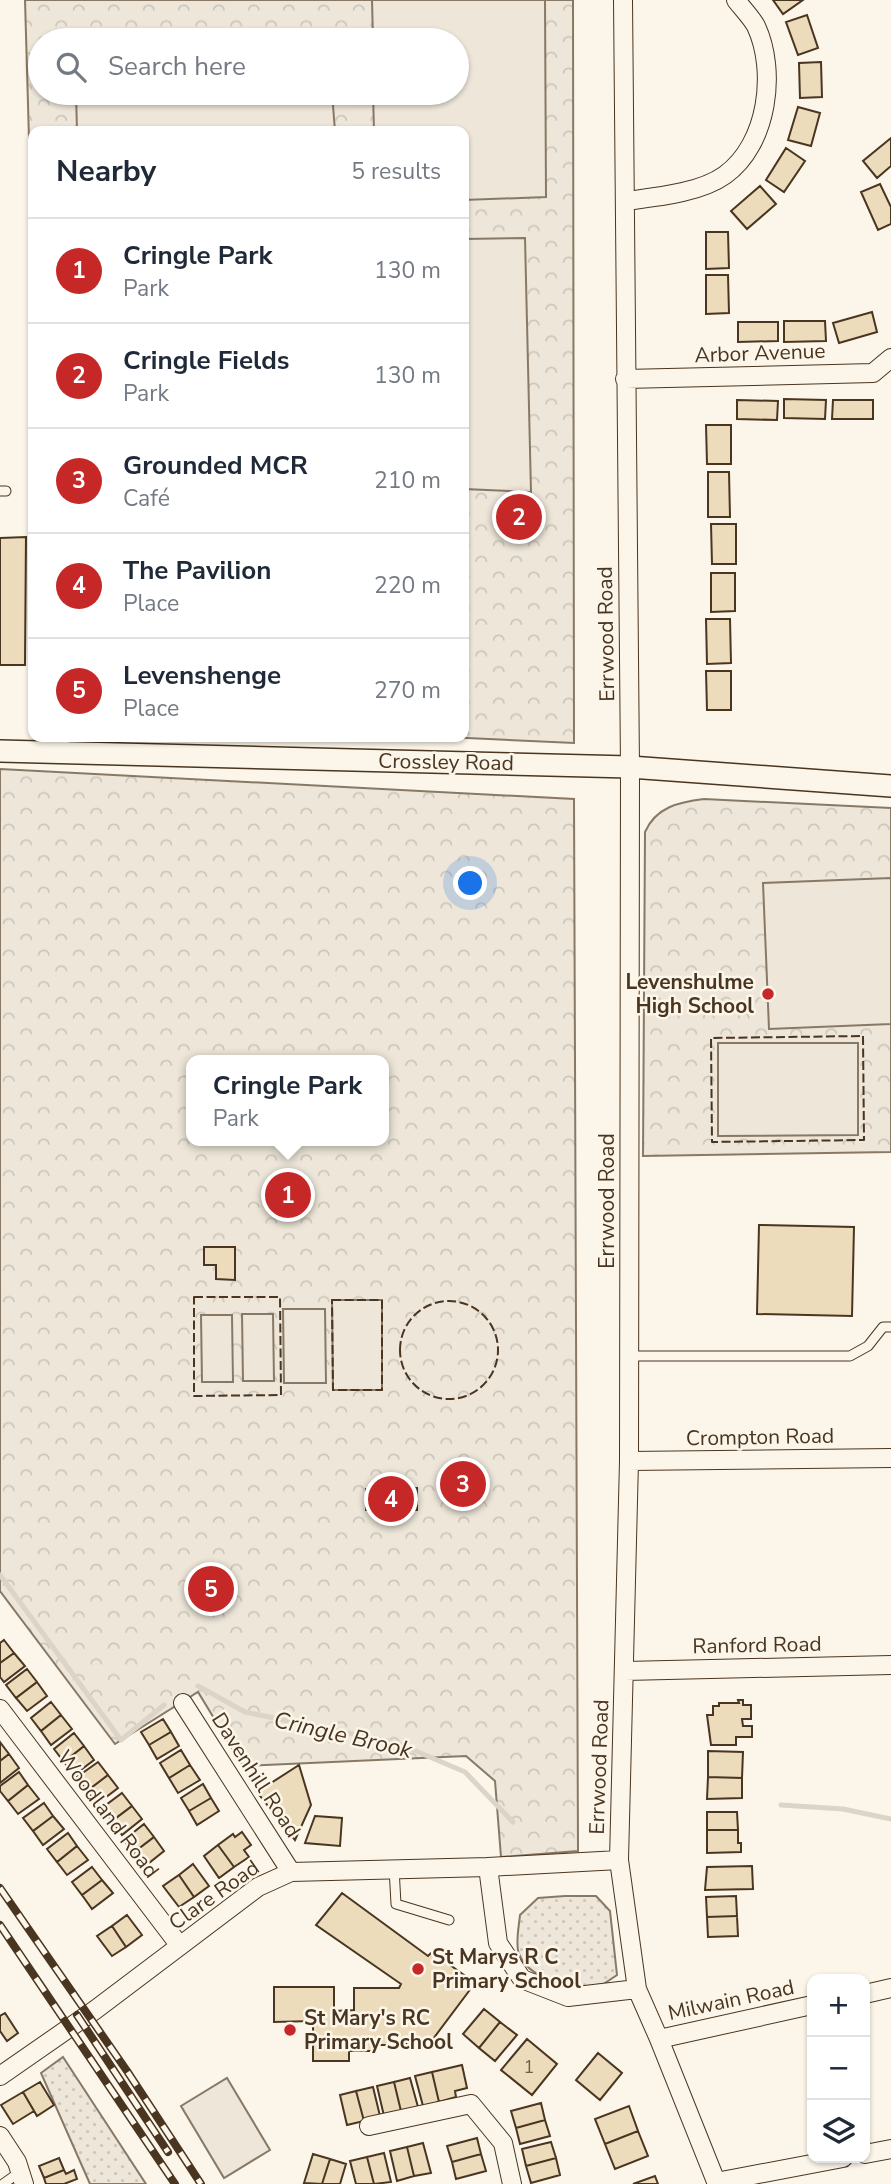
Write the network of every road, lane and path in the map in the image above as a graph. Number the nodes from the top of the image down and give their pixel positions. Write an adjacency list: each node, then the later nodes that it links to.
1 (623, 0): 3 (street, Errwood Road)
2 (736, 0): 3 (street)
3 (626, 201): 5 (street, Errwood Road)
4 (891, 358): 5 (street, Arbor Avenue)
5 (625, 379): 8 (street, Errwood Road)
6 (64, 744): 7 (street, Crossley Road); 8 (street, Crossley Road)
7 (0, 751)
8 (630, 767): 9 (street, Crossley Road); 11 (street, Errwood Road)
9 (891, 786)
10 (891, 1327): 11 (lane)
11 (629, 1356): 13 (street, Errwood Road)
12 (891, 1458): 13 (street, Crompton Road)
13 (629, 1461): 15 (street, Errwood Road)
14 (891, 1665): 15 (street, Ranford Road)
15 (625, 1671): 18 (street, Errwood Road)
16 (183, 1703): 21 (street, Davenhill Road)
17 (0, 1709): 23 (street, Woodland Road)
18 (619, 1860): 19 (street, Clare Road); 25 (street, Errwood Road)
19 (488, 1867): 20 (street, Clare Road); 25 (street)
20 (394, 1868): 21 (street, Clare Road); 22 (lane)
21 (291, 1872): 23 (street, Clare Road)
22 (449, 1920)
23 (180, 1946): 29 (street, Clare Road)
24 (891, 1988): 26 (street)
25 (637, 1989): 28 (street, Errwood Road)
26 (870, 1993)
27 (807, 2006): 28 (street, Milwain Road)
28 (659, 2039): 36 (street, Errwood Road)
29 (0, 2076)
30 (369, 2126): 38 (street)
31 (0, 2136): 35 (street)
32 (891, 2149): 33 (street)
33 (870, 2153)
34 (818, 2163): 36 (street)
35 (22, 2178): 37 (lane)
36 (716, 2183)
37 (3, 2184)
38 (512, 2184)

